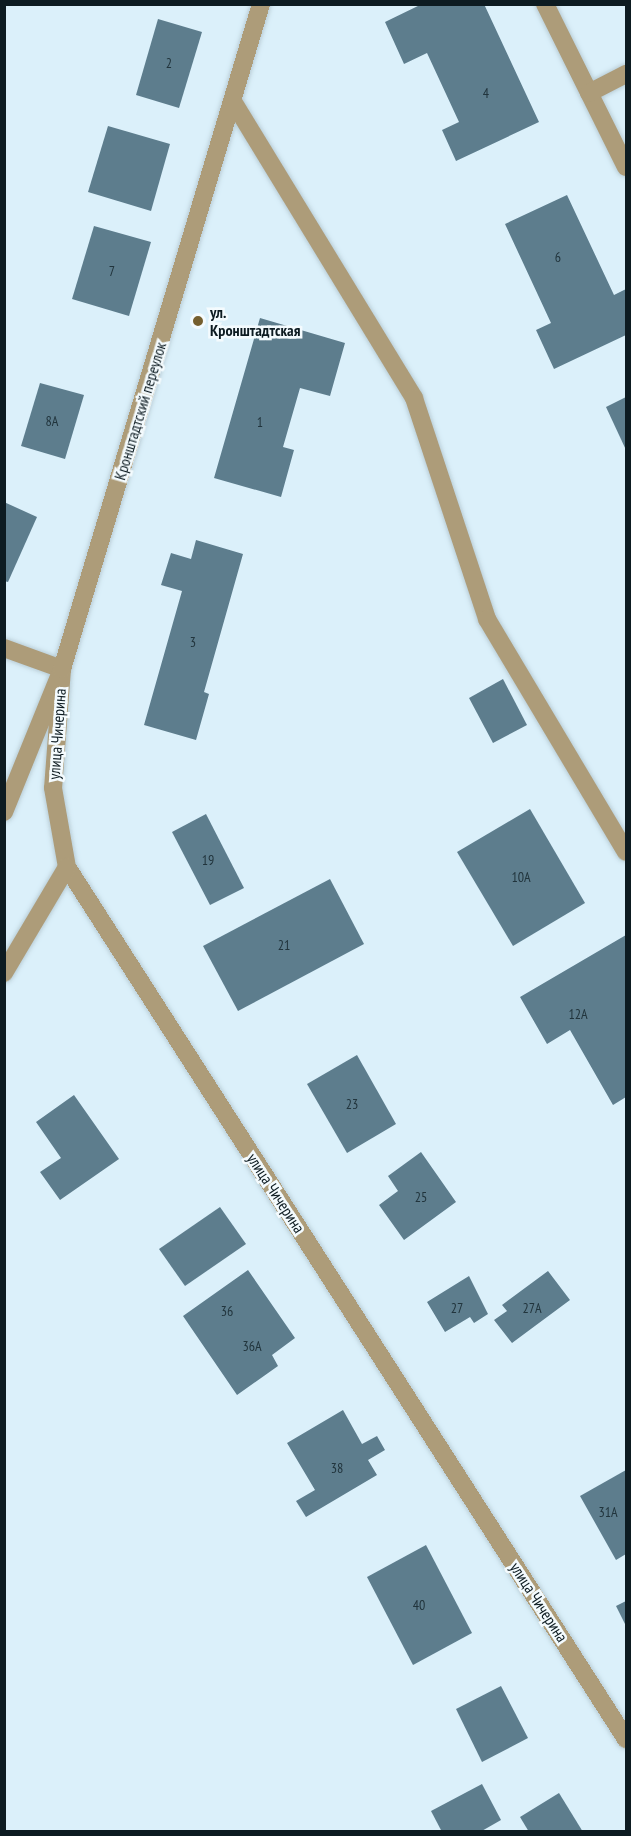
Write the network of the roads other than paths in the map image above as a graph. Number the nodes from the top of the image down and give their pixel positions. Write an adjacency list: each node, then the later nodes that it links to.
1 (261, 4): 5 (street, Кронштадтский переулок)
2 (544, 4): 4 (street)
3 (627, 74): 4 (street)
4 (589, 93): 6 (street)
5 (234, 103): 8 (street, Кронштадтский переулок); 10 (street)
6 (627, 167)
7 (4, 648): 8 (street, улица Чичерина)
8 (62, 669): 9 (street, Кронштадтский переулок); 11 (street, улица Чичерина)
9 (4, 812)
10 (627, 852)
11 (67, 867): 12 (street); 13 (street, улица Чичерина)
12 (4, 973)
13 (627, 1739)

